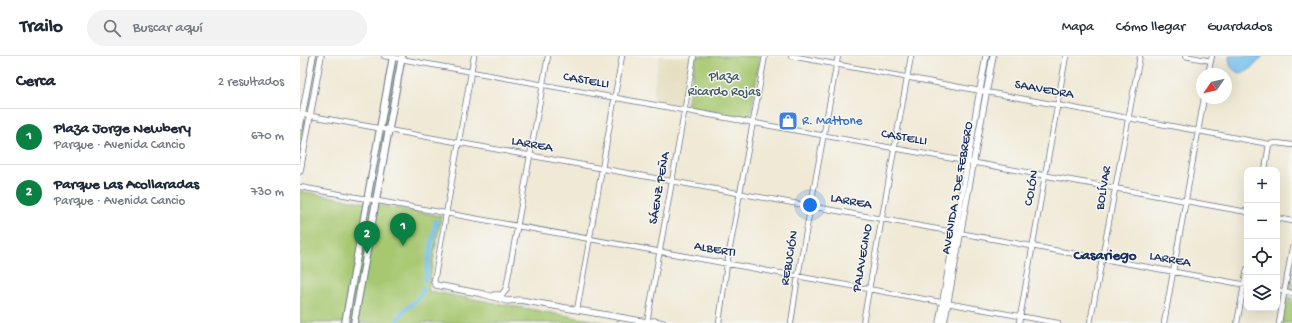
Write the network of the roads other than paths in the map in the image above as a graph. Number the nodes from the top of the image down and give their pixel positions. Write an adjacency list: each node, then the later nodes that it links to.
1 (313, 56): 31 (street)
2 (321, 56): 32 (street)
3 (384, 56): 17 (street, CASTELLI)
4 (474, 56): 22 (street)
5 (548, 56): 24 (street)
6 (622, 56): 27 (street)
7 (694, 56): 30 (street, SÁENZ PEÑA)
8 (765, 56): 34 (street)
9 (792, 56): 20 (street, SAAVEDRA)
10 (838, 56): 20 (street, REBUCIÓN)
11 (911, 56): 23 (street, PALAVECINO)
12 (986, 56): 25 (street, AVENIDA 3 DE FEBRERO)
13 (993, 56): 26 (street, AVENIDA 3 DE FEBRERO)
14 (1066, 56): 28 (street, COLÓN)
15 (1140, 56): 33 (street, BOLÍVAR)
16 (1185, 56): 19 (street)
17 (393, 57): 18 (street, CASTELLI); 36 (main road)
18 (402, 58): 22 (street, CASTELLI); 37 (main road)
19 (1211, 58): 21 (street)
20 (836, 64): 23 (street, SAAVEDRA); 39 (street, REBUCIÓN)
21 (1209, 68)
22 (471, 72): 24 (street, CASTELLI); 40 (street)
23 (907, 77): 25 (street, SAAVEDRA); 43 (street, PALAVECINO)
24 (543, 84): 27 (street, CASTELLI); 44 (street)
25 (979, 90): 26 (street, SAAVEDRA); 45 (street, AVENIDA 3 DE FEBRERO)
26 (986, 91): 28 (street, SAAVEDRA); 45 (street, AVENIDA 3 DE FEBRERO)
27 (615, 97): 30 (street, CASTELLI); 47 (street)
28 (1058, 104): 33 (street, SAAVEDRA); 49 (street, COLÓN)
29 (1203, 104): 38 (street)
30 (684, 110): 34 (street, CASTELLI); 50 (street, SÁENZ PEÑA)
31 (301, 114): 32 (street, LARREA); 35 (street)
32 (310, 116): 36 (street, LARREA); 48 (street)
33 (1128, 117): 38 (street, SAAVEDRA); 52 (street, BOLÍVAR)
34 (753, 122): 39 (street, CASTELLI); 53 (street)
35 (300, 127)
36 (380, 128): 37 (street, LARREA); 54 (main road)
37 (389, 130): 40 (street, LARREA); 55 (main road)
38 (1198, 130): 41 (street, SAAVEDRA); 56 (street)
39 (823, 135): 43 (street, CASTELLI); 57 (street, REBUCIÓN)
40 (459, 143): 44 (street, LARREA); 59 (street)
41 (1270, 144): 42 (street, SAAVEDRA); 46 (street)
42 (1292, 145)
43 (894, 148): 45 (street, CASTELLI); 60 (street, PALAVECINO)
44 (530, 156): 47 (street, LARREA); 63 (street)
45 (970, 161): 49 (street, CASTELLI); 64 (street, AVENIDA 3 DE FEBRERO)
46 (1265, 167)
47 (602, 169): 50 (street, LARREA); 65 (street)
48 (300, 171)
49 (1045, 175): 52 (street, CASTELLI); 66 (street, COLÓN)
50 (672, 181): 53 (street, LARREA); 68 (street, SÁENZ PEÑA)
51 (300, 187): 54 (street, ALBERTI)
52 (1116, 188): 56 (street, CASTELLI); 70 (street, BOLÍVAR)
53 (740, 193): 57 (street, LARREA); 71 (street)
54 (367, 199): 55 (street, ALBERTI); 87 (main road)
55 (376, 201): 59 (street, ALBERTI); 88 (main road)
56 (1186, 201): 58 (street, CASTELLI); 72 (street)
57 (810, 206): 60 (street, LARREA); 73 (street, REBUCIÓN)
58 (1244, 211)
59 (446, 213): 63 (street, ALBERTI); 74 (street)
60 (881, 219): 64 (street, LARREA); 77 (street, PALAVECINO)
61 (1280, 219): 62 (street)
62 (1292, 221)
63 (517, 226): 65 (street, ALBERTI); 76 (street)
64 (958, 233): 66 (street, LARREA); 84 (street, AVENIDA 3 DE FEBRERO)
65 (590, 239): 68 (street, ALBERTI); 85 (street)
66 (1032, 246): 70 (street, LARREA); 86 (street, COLÓN)
67 (1292, 248): 69 (street)
68 (659, 252): 71 (street, ALBERTI); 89 (street, SÁENZ PEÑA)
69 (1291, 256): 79 (street)
70 (1102, 259): 72 (street, LARREA); 98 (street, BOLÍVAR)
71 (727, 264): 73 (street, ALBERTI); 91 (street)
72 (1174, 272): 75 (street, LARREA); 99 (street)
73 (798, 276): 77 (street, ALBERTI); 92 (street, REBUCIÓN)
74 (434, 282): 82 (street)
75 (1244, 285)
76 (506, 289): 82 (street); 83 (street)
77 (868, 289): 84 (street, ALBERTI); 93 (street, PALAVECINO)
78 (1280, 291): 79 (street)
79 (1284, 292): 81 (street); 101 (street)
80 (1244, 293): 100 (street)
81 (1292, 293)
82 (484, 294): 83 (street)
83 (520, 300): 85 (street)
84 (945, 303): 86 (street, ALBERTI); 94 (street, AVENIDA 3 DE FEBRERO); 95 (street, AVENIDA 3 DE FEBRERO)
85 (577, 310): 89 (street)
86 (1020, 316): 96 (street, COLÓN); 97 (street, ALBERTI)
87 (345, 323)
88 (354, 323)
89 (647, 323): 90 (street)
90 (663, 323)
91 (719, 323)
92 (791, 323)
93 (863, 323)
94 (939, 323)
95 (944, 323)
96 (1018, 323)
97 (1058, 323)
98 (1090, 323)
99 (1164, 323)
100 (1237, 323)
101 (1279, 323)

